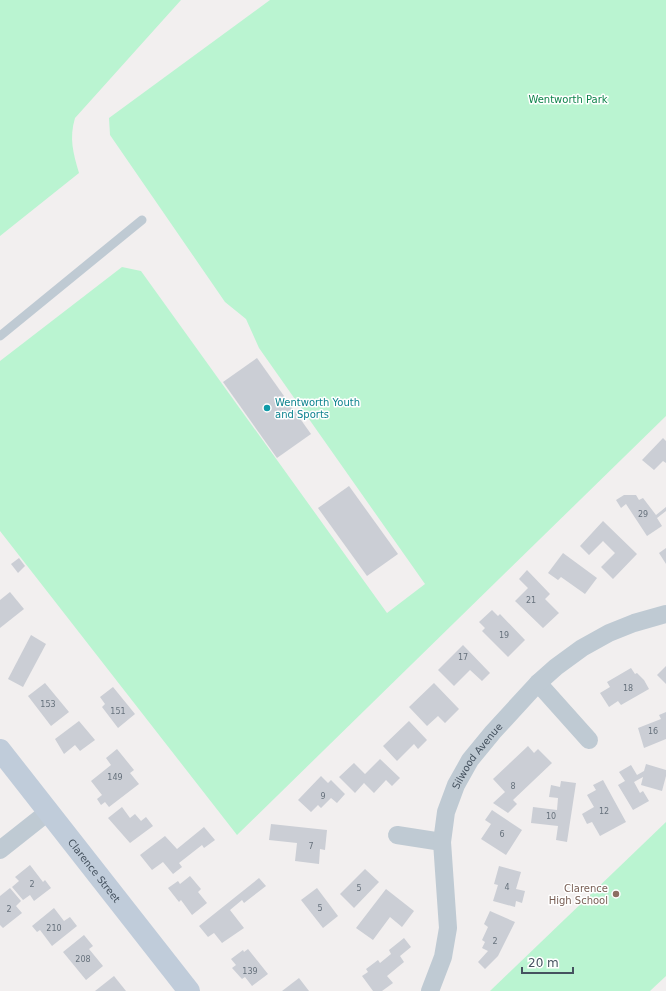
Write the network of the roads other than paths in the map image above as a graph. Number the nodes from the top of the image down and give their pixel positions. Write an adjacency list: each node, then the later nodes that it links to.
1 (142, 220): 2 (lane)
2 (0, 336)
3 (666, 614): 4 (street, Silwood Avenue)
4 (538, 683): 5 (street); 9 (street, Silwood Avenue)
5 (589, 740)
6 (0, 750): 7 (main road, Clarence Street)
7 (48, 812): 10 (street); 11 (main road, Clarence Street)
8 (397, 835): 9 (street)
9 (442, 842): 12 (street, Silwood Avenue)
10 (0, 850)
11 (189, 991)
12 (430, 991)

